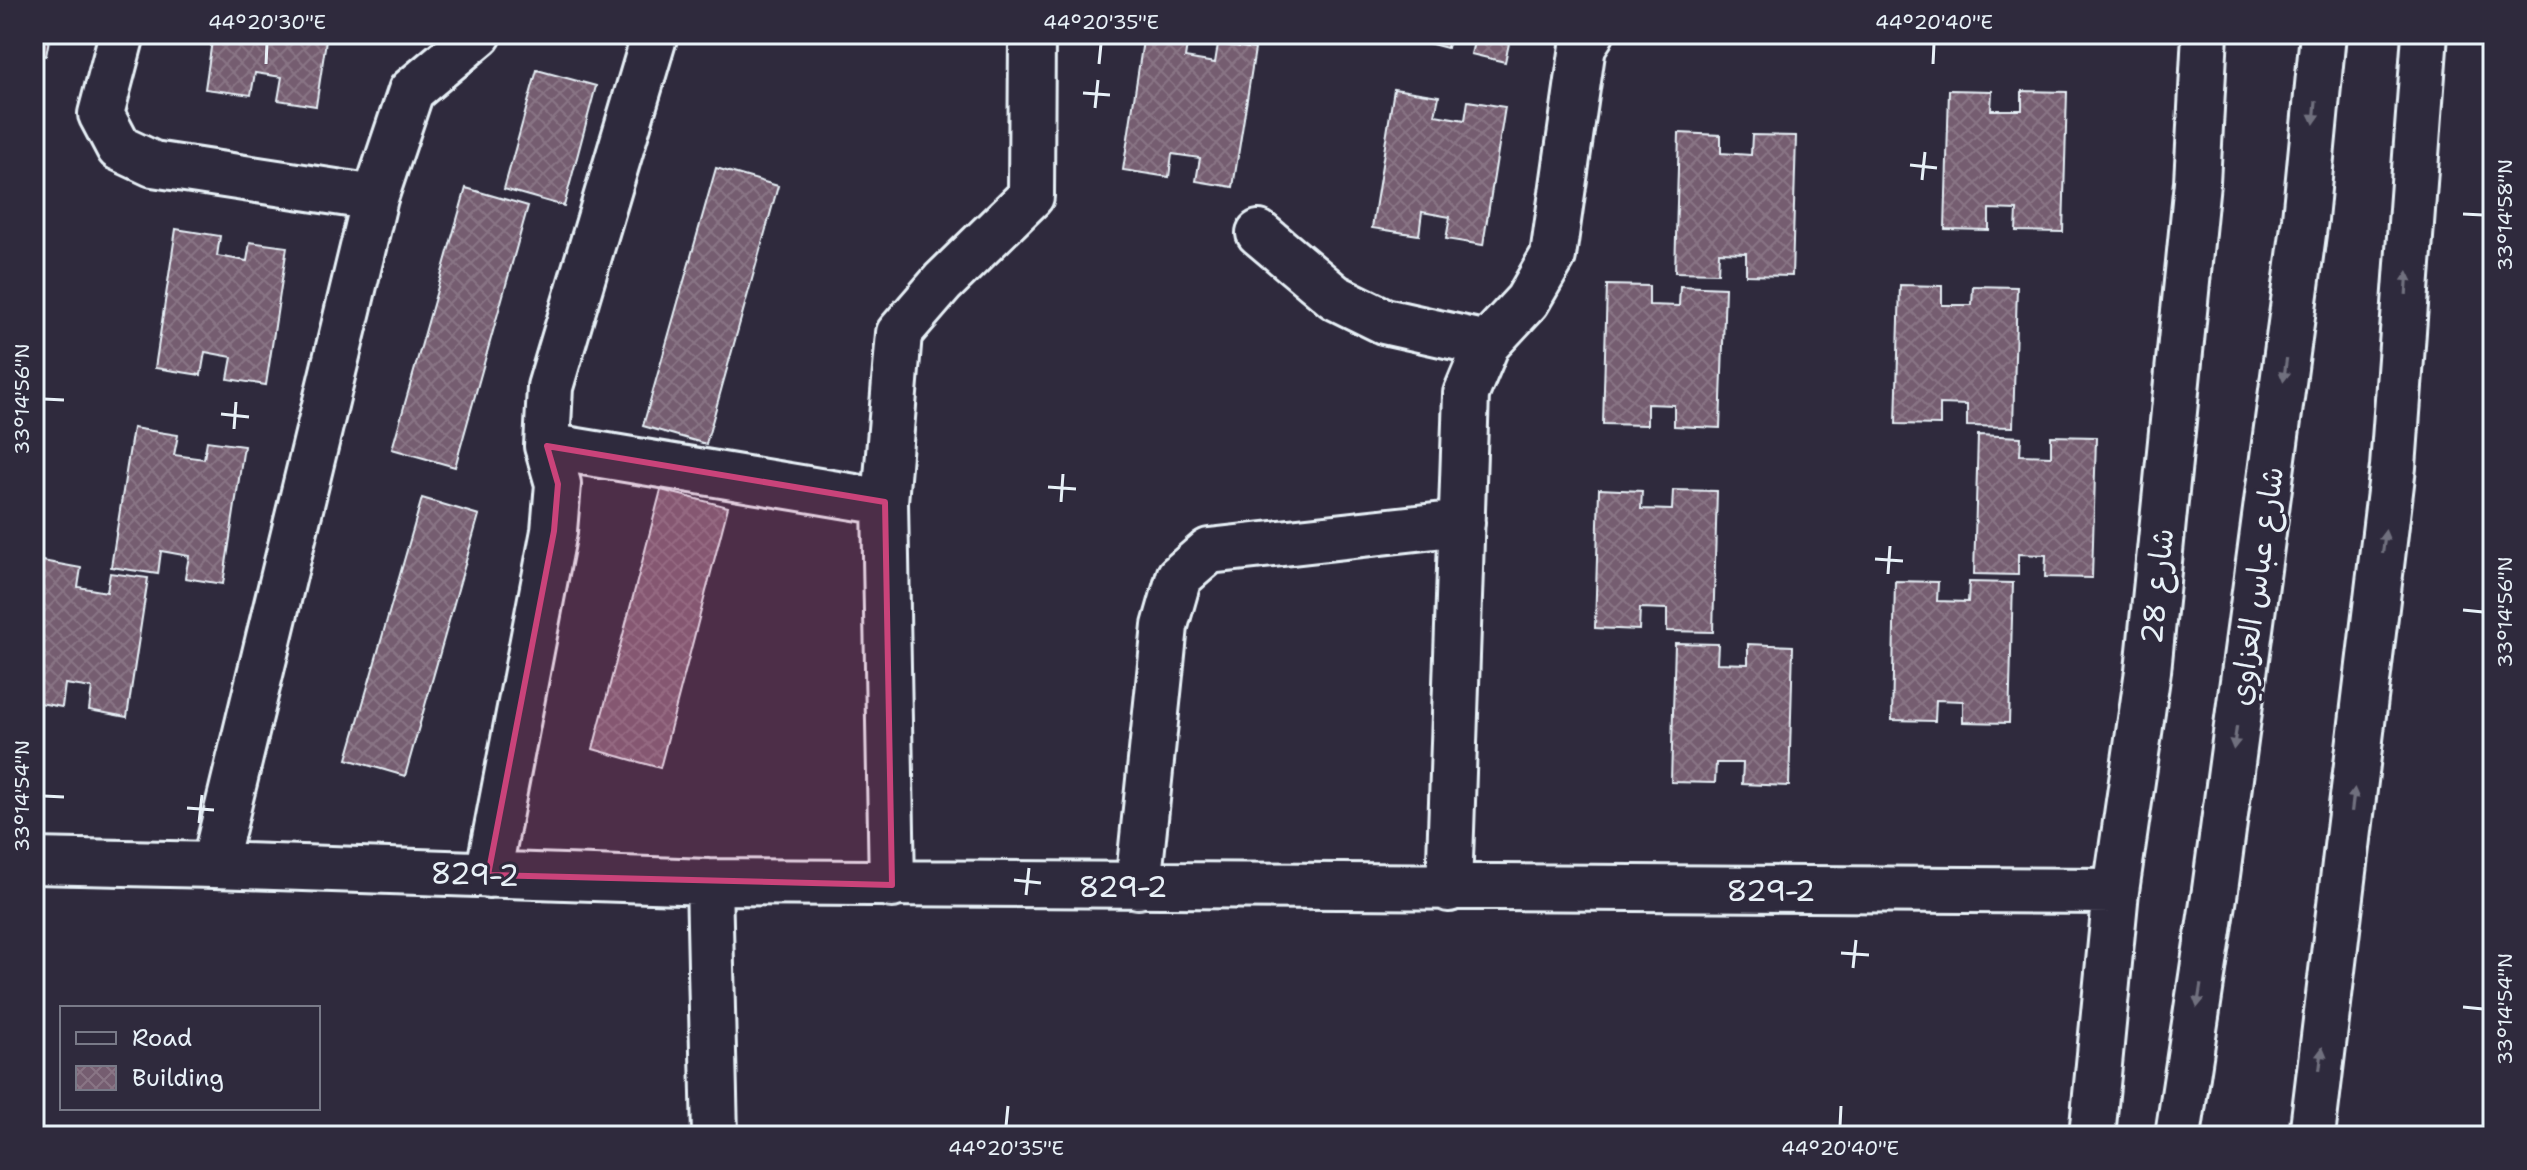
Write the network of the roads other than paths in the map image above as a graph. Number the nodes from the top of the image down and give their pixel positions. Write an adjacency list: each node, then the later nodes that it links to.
1 (122, 34): 11 (street)
2 (479, 34): 11 (street)
3 (655, 34): 14 (street)
4 (1032, 34): 15 (street)
5 (1591, 34): 13 (street)
6 (2205, 34): 24 (street, شارع 28)
7 (2323, 34): 27 (street, شارع عباس العزاوي, one-way to 27)
8 (2425, 34): 10 (street)
9 (2445, 34): 10 (street)
10 (2420, 103): 28 (street, one-way to 10)
11 (375, 198): 18 (street)
12 (1259, 233): 13 (street)
13 (1487, 344): 16 (street)
14 (547, 446): 15 (street); 19 (street)
15 (885, 502): 21 (street)
16 (1462, 523): 22 (street); 23 (street)
17 (34, 861): 18 (street, 829-2)
18 (214, 865): 19 (street, 829-2)
19 (488, 875): 20 (street, 829-2)
20 (709, 882): 21 (street, 829-2); 25 (street)
21 (892, 885): 22 (street, 829-2)
22 (1138, 886): 23 (street, 829-2)
23 (1449, 889): 24 (street, 829-2)
24 (2116, 891): 26 (street, شارع 28)
25 (715, 1136)
26 (2092, 1136)
27 (2178, 1136)
28 (2312, 1136)

